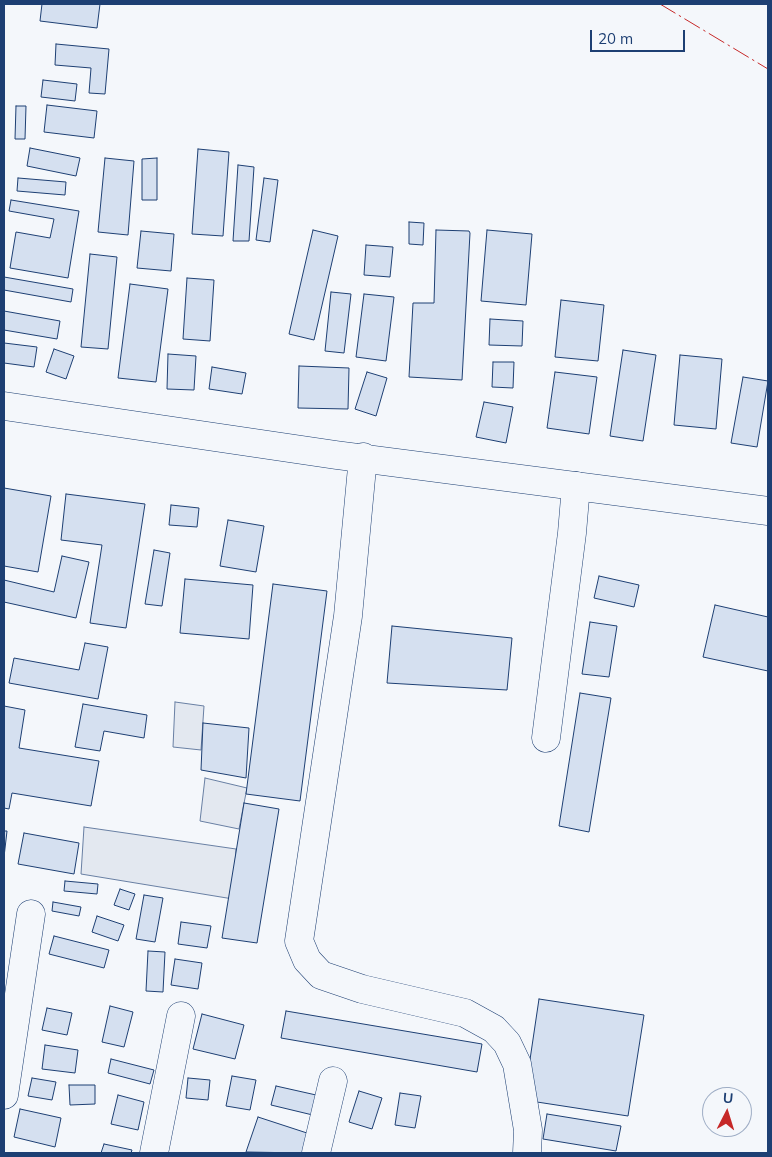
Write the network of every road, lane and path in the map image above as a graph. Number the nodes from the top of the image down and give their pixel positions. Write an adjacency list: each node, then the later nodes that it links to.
1 (4, 406): 2 (main road)
2 (363, 457): 3 (main road); 12 (main road)
3 (576, 486): 4 (main road); 5 (main road)
4 (768, 511)
5 (546, 738)
6 (30, 914): 9 (main road)
7 (181, 1016): 10 (main road)
8 (333, 1081): 11 (main road)
9 (4, 1095)
10 (154, 1153)
11 (316, 1153)
12 (527, 1153)

